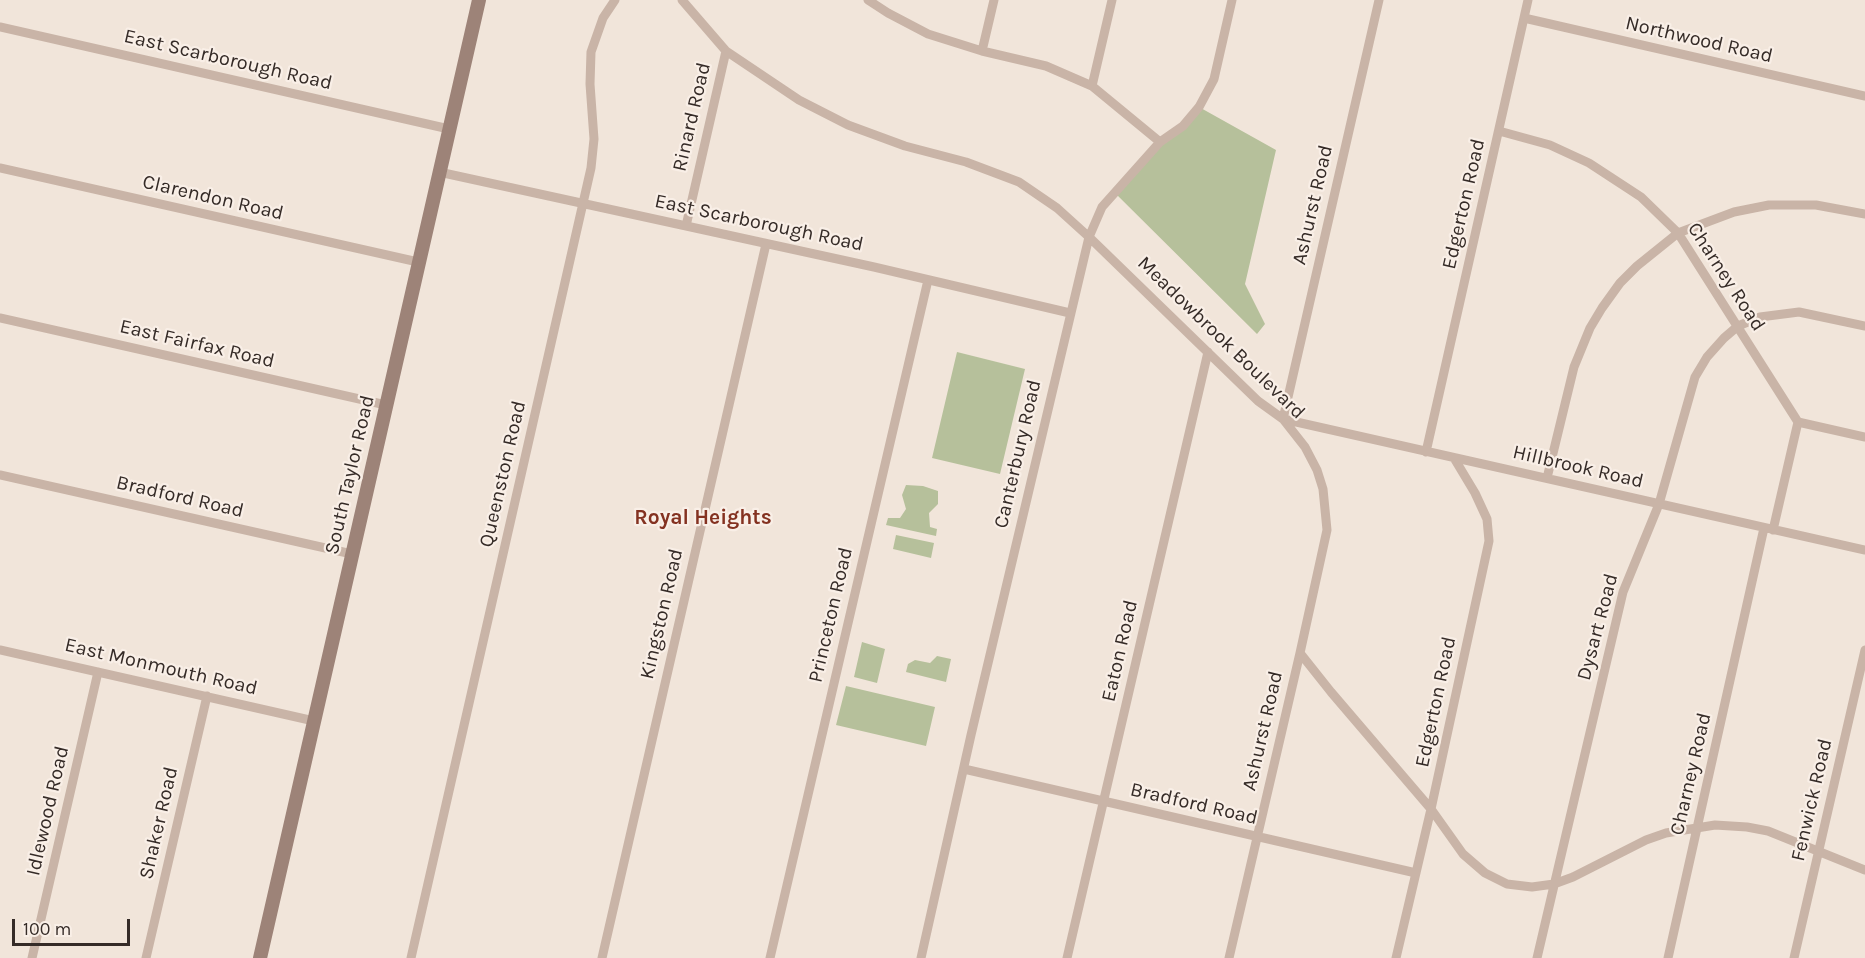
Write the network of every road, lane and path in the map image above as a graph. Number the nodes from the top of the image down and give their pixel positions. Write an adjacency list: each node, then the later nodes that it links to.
1 (479, 0): 16 (main road, South Taylor Road)
2 (615, 0): 21 (street, Queenston Road)
3 (682, 0): 12 (street, Meadowbrook Boulevard)
4 (868, 0): 13 (street)
5 (994, 0): 13 (street)
6 (1112, 0): 14 (street)
7 (1232, 0): 18 (street, Canterbury Road)
8 (1379, 0): 35 (street, Ashurst Road)
9 (1528, 0): 10 (street, Edgerton Road)
10 (1524, 18): 15 (street, Northwood Road); 17 (street, Edgerton Road)
11 (0, 27): 16 (street, East Scarborough Road)
12 (726, 51): 23 (street, Rinard Road); 25 (street, Meadowbrook Boulevard)
13 (982, 51): 14 (street)
14 (1092, 86): 18 (street)
15 (1865, 96)
16 (449, 129): 20 (main road, South Taylor Road)
17 (1499, 131): 24 (street, Charney Road); 38 (street, Edgerton Road)
18 (1160, 142): 25 (street, Canterbury Road)
19 (0, 168): 27 (street, Clarendon Road)
20 (439, 172): 21 (street, East Scarborough Road); 27 (main road, South Taylor Road)
21 (584, 203): 23 (street, East Scarborough Road); 64 (street, Queenston Road)
22 (1865, 214): 24 (street)
23 (686, 226): 26 (street, East Scarborough Road)
24 (1678, 233): 31 (street, Charney Road); 41 (street)
25 (1089, 237): 29 (street, Canterbury Road); 33 (street, Meadowbrook Boulevard)
26 (766, 244): 28 (street, East Scarborough Road); 65 (street, Kingston Road)
27 (418, 262): 34 (main road, South Taylor Road)
28 (928, 280): 29 (street, East Scarborough Road); 66 (street, Princeton Road)
29 (1070, 313): 52 (street, Canterbury Road)
30 (0, 318): 34 (street, East Fairfax Road)
31 (1738, 326): 32 (street); 36 (street, Charney Road); 42 (street, Dysart Road)
32 (1865, 326)
33 (1208, 352): 35 (street, Meadowbrook Boulevard); 53 (street, Eaton Road)
34 (386, 405): 45 (main road, South Taylor Road)
35 (1283, 419): 38 (street, Hillbrook Road); 48 (street, Meadowbrook Boulevard)
36 (1798, 422): 37 (street); 43 (street, Charney Road)
37 (1865, 436)
38 (1426, 452): 39 (street, Hillbrook Road)
39 (1454, 458): 41 (street, Hillbrook Road); 54 (street, Edgerton Road)
40 (0, 475): 45 (street, Bradford Road)
41 (1547, 478): 42 (street, Hillbrook Road)
42 (1659, 504): 43 (street, Hillbrook Road); 60 (street, Dysart Road)
43 (1768, 529): 44 (street, Hillbrook Road); 55 (street, Charney Road)
44 (1865, 550)
45 (352, 554): 51 (main road, South Taylor Road)
46 (0, 650): 49 (street, East Monmouth Road)
47 (1865, 650): 57 (street, Fenwick Road)
48 (1300, 652): 54 (street); 56 (street, Ashurst Road)
49 (98, 672): 50 (street, East Monmouth Road); 61 (street, Idlewood Road)
50 (207, 696): 51 (street, East Monmouth Road); 62 (street, Shaker Road)
51 (314, 721): 63 (main road, South Taylor Road)
52 (964, 769): 53 (street, Bradford Road); 67 (street, Canterbury Road)
53 (1103, 802): 56 (street, Bradford Road); 68 (street, Eaton Road)
54 (1431, 809): 59 (street, Edgerton Road); 60 (street)
55 (1698, 828): 57 (street); 60 (street); 72 (street, Charney Road)
56 (1257, 836): 59 (street, Bradford Road); 69 (street, Ashurst Road)
57 (1818, 850): 58 (street); 73 (street, Fenwick Road)
58 (1865, 870)
59 (1416, 873): 70 (street, Edgerton Road)
60 (1554, 884): 71 (street, Dysart Road)
61 (32, 958)
62 (146, 958)
63 (260, 958)
64 (411, 958)
65 (602, 958)
66 (770, 958)
67 (921, 958)
68 (1067, 958)
69 (1229, 958)
70 (1396, 958)
71 (1537, 958)
72 (1668, 958)
73 (1794, 958)

